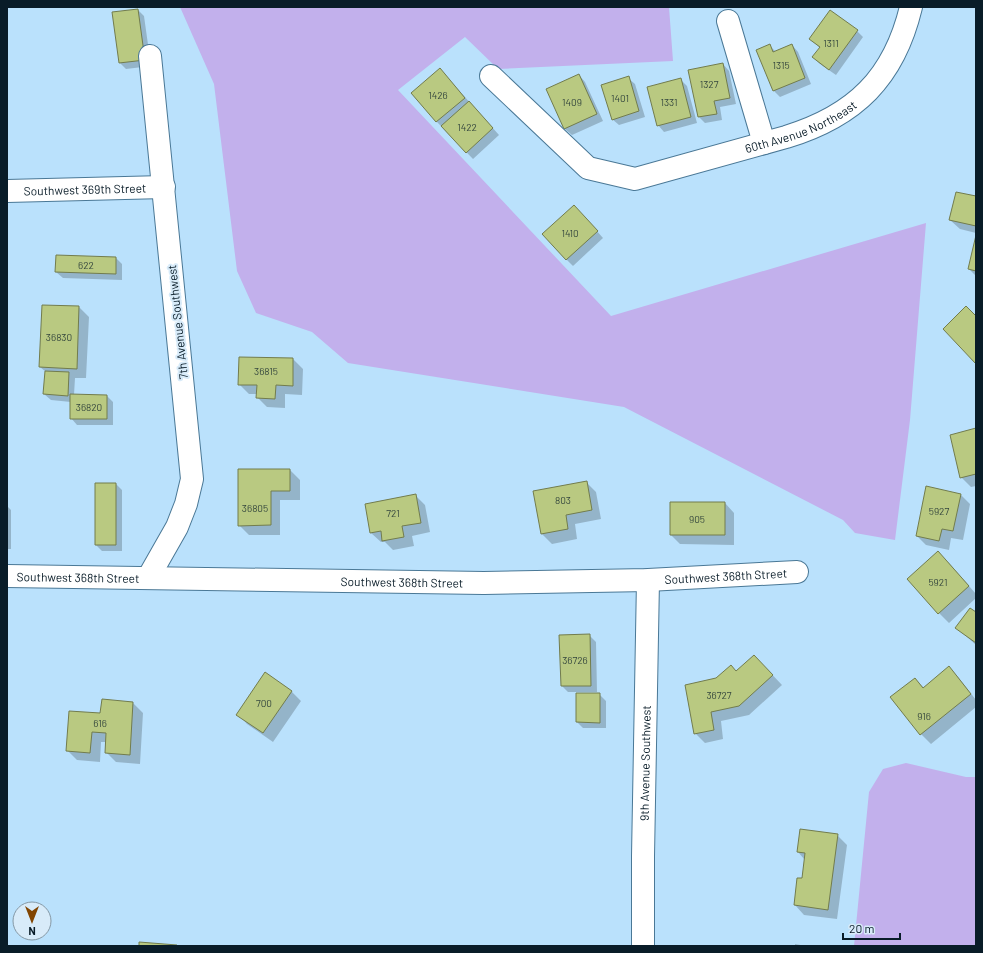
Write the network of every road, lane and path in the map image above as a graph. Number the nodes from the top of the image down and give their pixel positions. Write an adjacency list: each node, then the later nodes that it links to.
1 (911, 7): 5 (street, 60th Avenue Northeast)
2 (728, 21): 5 (street)
3 (150, 56): 6 (street, 7th Avenue Southwest)
4 (492, 76): 5 (street, 60th Avenue Northeast)
5 (764, 143)
6 (164, 187): 7 (street, Southwest 369th Street); 10 (street, 7th Avenue Southwest)
7 (7, 191)
8 (797, 572): 11 (street, Southwest 368th Street)
9 (7, 576): 10 (street, Southwest 368th Street)
10 (148, 578): 11 (street, Southwest 368th Street)
11 (648, 580): 12 (street, 9th Avenue Southwest)
12 (643, 946)

